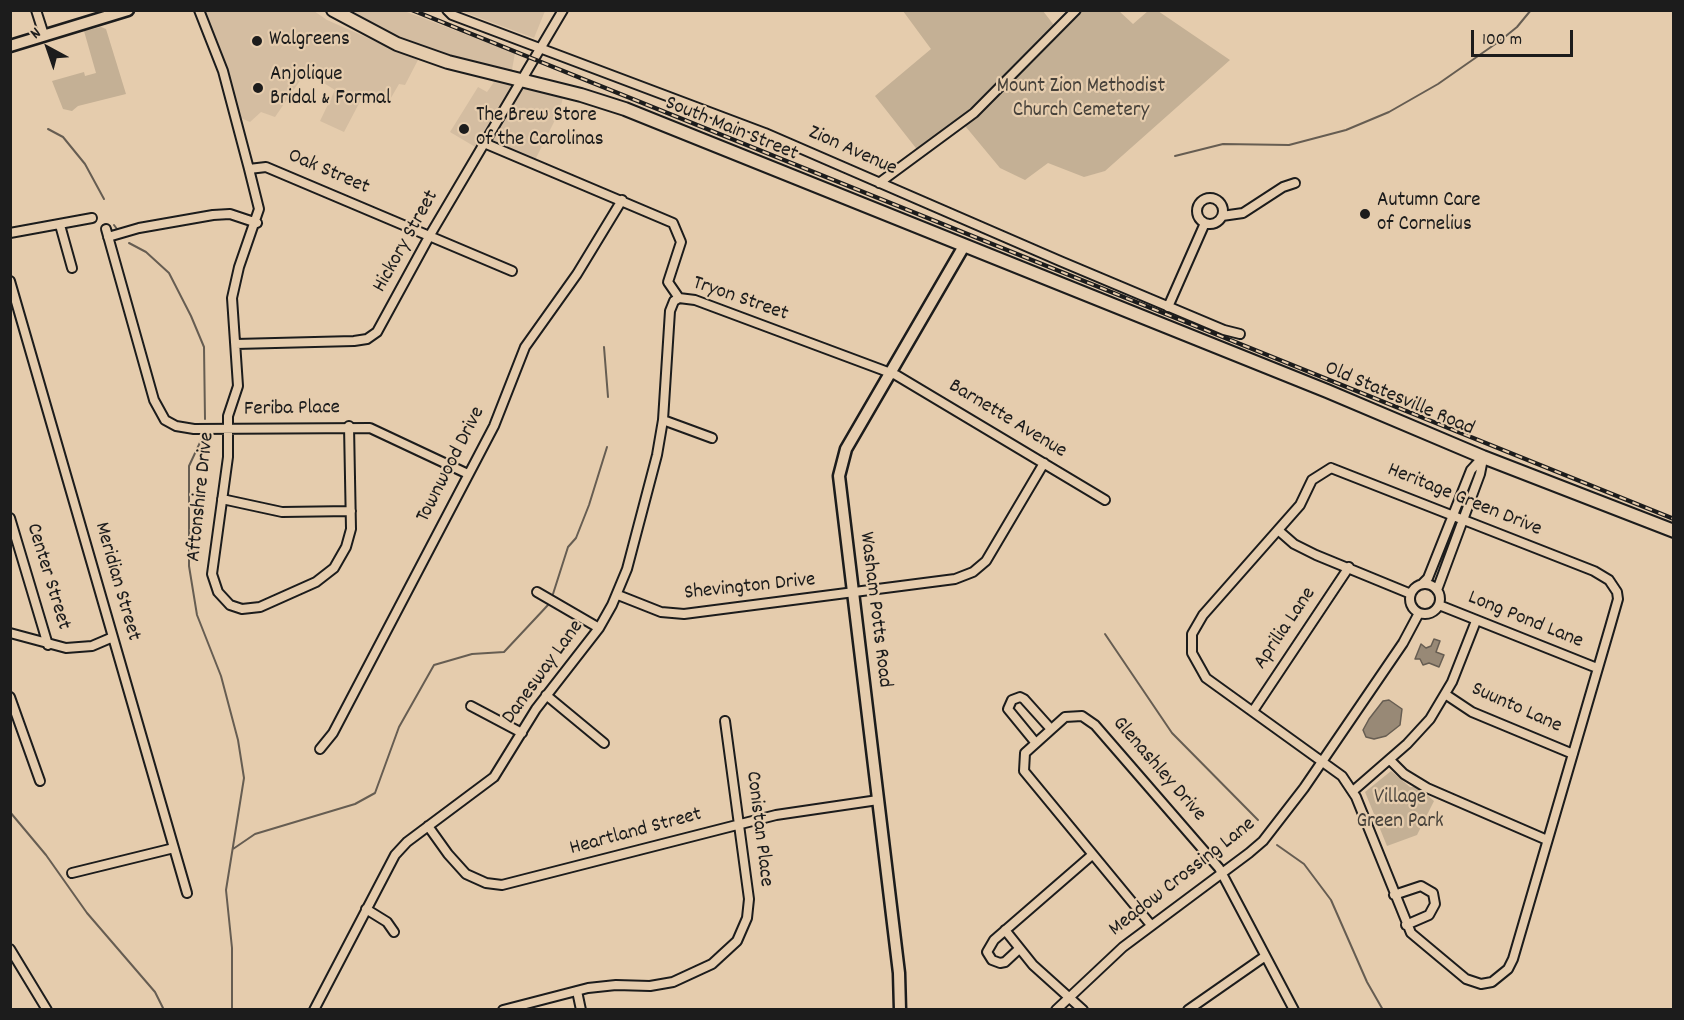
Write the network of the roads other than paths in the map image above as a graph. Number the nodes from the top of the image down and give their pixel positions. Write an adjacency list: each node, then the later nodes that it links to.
1 (36, 10): 9 (street)
2 (128, 10): 8 (street)
3 (199, 10): 14 (street)
4 (333, 10): 12 (main road, South Main Street)
5 (447, 10): 11 (street, Zion Avenue)
6 (563, 10): 11 (street, Hickory Street)
7 (1076, 10): 15 (street)
8 (107, 13): 9 (street)
9 (45, 35): 10 (street)
10 (10, 46)
11 (543, 47): 12 (street, Hickory Street); 15 (street, Zion Avenue)
12 (522, 81): 13 (street, Hickory Street); 25 (main road, South Main Street)
13 (484, 143): 17 (street, Tryon Street); 24 (street, Hickory Street)
14 (249, 169): 20 (street, Aftonshire Drive); 24 (street, Oak Street)
15 (879, 183): 31 (street, Zion Avenue)
16 (1295, 183): 18 (street)
17 (622, 200): 29 (street, Tryon Street); 41 (street, Townwood Drive)
18 (1222, 216): 21 (street); 21 (street)
19 (92, 218): 22 (street)
20 (256, 223): 33 (street, Aftonshire Drive); 37 (street, Feriba Place)
21 (1205, 223): 31 (street)
22 (60, 225): 23 (street); 26 (street)
23 (10, 233)
24 (430, 235): 27 (street, Oak Street); 33 (street, Hickory Street)
25 (964, 246): 30 (main road, South Main Street); 34 (street, Washam Potts Road)
26 (72, 268)
27 (512, 271)
28 (10, 281): 62 (street, Meridian Street)
29 (679, 298): 34 (street, Tryon Street); 35 (street, Danesway Lane)
30 (1110, 303): 39 (main road, Old Statesville Road)
31 (1168, 307): 32 (street, Zion Avenue)
32 (1240, 334)
33 (236, 344): 37 (street, Aftonshire Drive)
34 (890, 373): 40 (street, Barnette Avenue); 54 (street, Washam Potts Road)
35 (663, 420): 38 (street); 56 (street, Danesway Lane)
36 (349, 426): 37 (street, Feriba Place); 41 (street, Feriba Place); 44 (street, Aftonshire Drive)
37 (227, 429): 42 (street, Aftonshire Drive)
38 (712, 438)
39 (1483, 457): 45 (street); 46 (street); 49 (main road, Old Statesville Road)
40 (1044, 463): 43 (street, Barnette Avenue); 54 (street, Shevington Drive)
41 (468, 474): 75 (street, Townwood Drive)
42 (222, 499): 44 (street); 44 (street, Aftonshire Drive)
43 (1105, 500)
44 (351, 511)
45 (1453, 514): 46 (street, Heritage Green Drive); 48 (street, Heritage Green Drive); 51 (street)
46 (1462, 518): 52 (street); 64 (street, Heritage Green Drive)
47 (11, 520): 63 (street, Center Street)
48 (1278, 530): 50 (street); 69 (street, Heritage Green Drive)
49 (1674, 531)
50 (1349, 567): 55 (street); 69 (street, Aprilia Lane)
51 (1422, 584): 52 (street); 55 (street)
52 (1437, 590): 57 (street)
53 (537, 592): 60 (street)
54 (854, 594): 56 (street, Shevington Drive); 81 (street, Washam Potts Road)
55 (1411, 594): 58 (street)
56 (618, 595): 60 (street, Danesway Lane)
57 (1439, 605): 58 (street); 59 (street, Long Pond Lane)
58 (1419, 613): 77 (street, Meadow Crossing Lane)
59 (1476, 621): 64 (street, Long Pond Lane); 65 (street)
60 (598, 628): 66 (street, Danesway Lane)
61 (10, 633): 63 (street)
62 (113, 637): 63 (street); 85 (street, Meridian Street)
63 (48, 645)
64 (1597, 668): 76 (street, Heritage Green Drive)
65 (1445, 694): 76 (street, Suunto Lane); 78 (street)
66 (546, 695): 72 (street, Danesway Lane); 74 (street)
67 (10, 697): 79 (street)
68 (471, 706): 72 (street)
69 (1253, 711): 77 (street, Heritage Green Drive)
70 (725, 721): 82 (street, Conistan Place)
71 (1050, 728): 73 (street, Glenashley Drive); 73 (street); 88 (street, Glenashley Drive)
72 (522, 733): 83 (street, Danesway Lane)
73 (1035, 742): 86 (street, Glenashley Drive)
74 (604, 743)
75 (320, 749)
76 (1573, 754): 84 (street, Heritage Green Drive)
77 (1322, 760): 80 (street, Heritage Green Drive); 88 (street, Meadow Crossing Lane)
78 (1390, 760): 80 (street); 84 (street)
79 (39, 781)
80 (1353, 791): 90 (street, Heritage Green Drive)
81 (878, 800): 82 (street, Heartland Street); 105 (street, Washam Potts Road)
82 (739, 825): 83 (street, Heartland Street); 99 (street, Conistan Place)
83 (428, 826): 91 (street, Danesway Lane)
84 (1547, 840): 93 (street, Heritage Green Drive)
85 (174, 848): 87 (street); 89 (street, Meridian Street)
86 (1092, 855): 92 (street, Glenashley Drive); 94 (street)
87 (72, 873)
88 (1222, 874): 92 (street, Meadow Crossing Lane); 98 (street, Glenashley Drive)
89 (187, 893)
90 (1394, 895): 93 (street, Heritage Green Drive); 93 (street)
91 (366, 909): 95 (street); 102 (street, Danesway Lane)
92 (1151, 925): 100 (street, Meadow Crossing Lane)
93 (1406, 925)
94 (1005, 930): 97 (street); 97 (street)
95 (394, 932)
96 (10, 949): 101 (street)
97 (1019, 949): 100 (street)
98 (1264, 957): 108 (street); 109 (street, Glenashley Drive)
99 (577, 991): 103 (street, Conistan Place); 104 (street)
100 (1068, 996): 106 (street, Meadow Crossing Lane); 107 (street)
101 (47, 1010)
102 (314, 1010)
103 (503, 1010)
104 (581, 1010)
105 (900, 1010)
106 (1056, 1010)
107 (1083, 1010)
108 (1188, 1010)
109 (1294, 1010)

